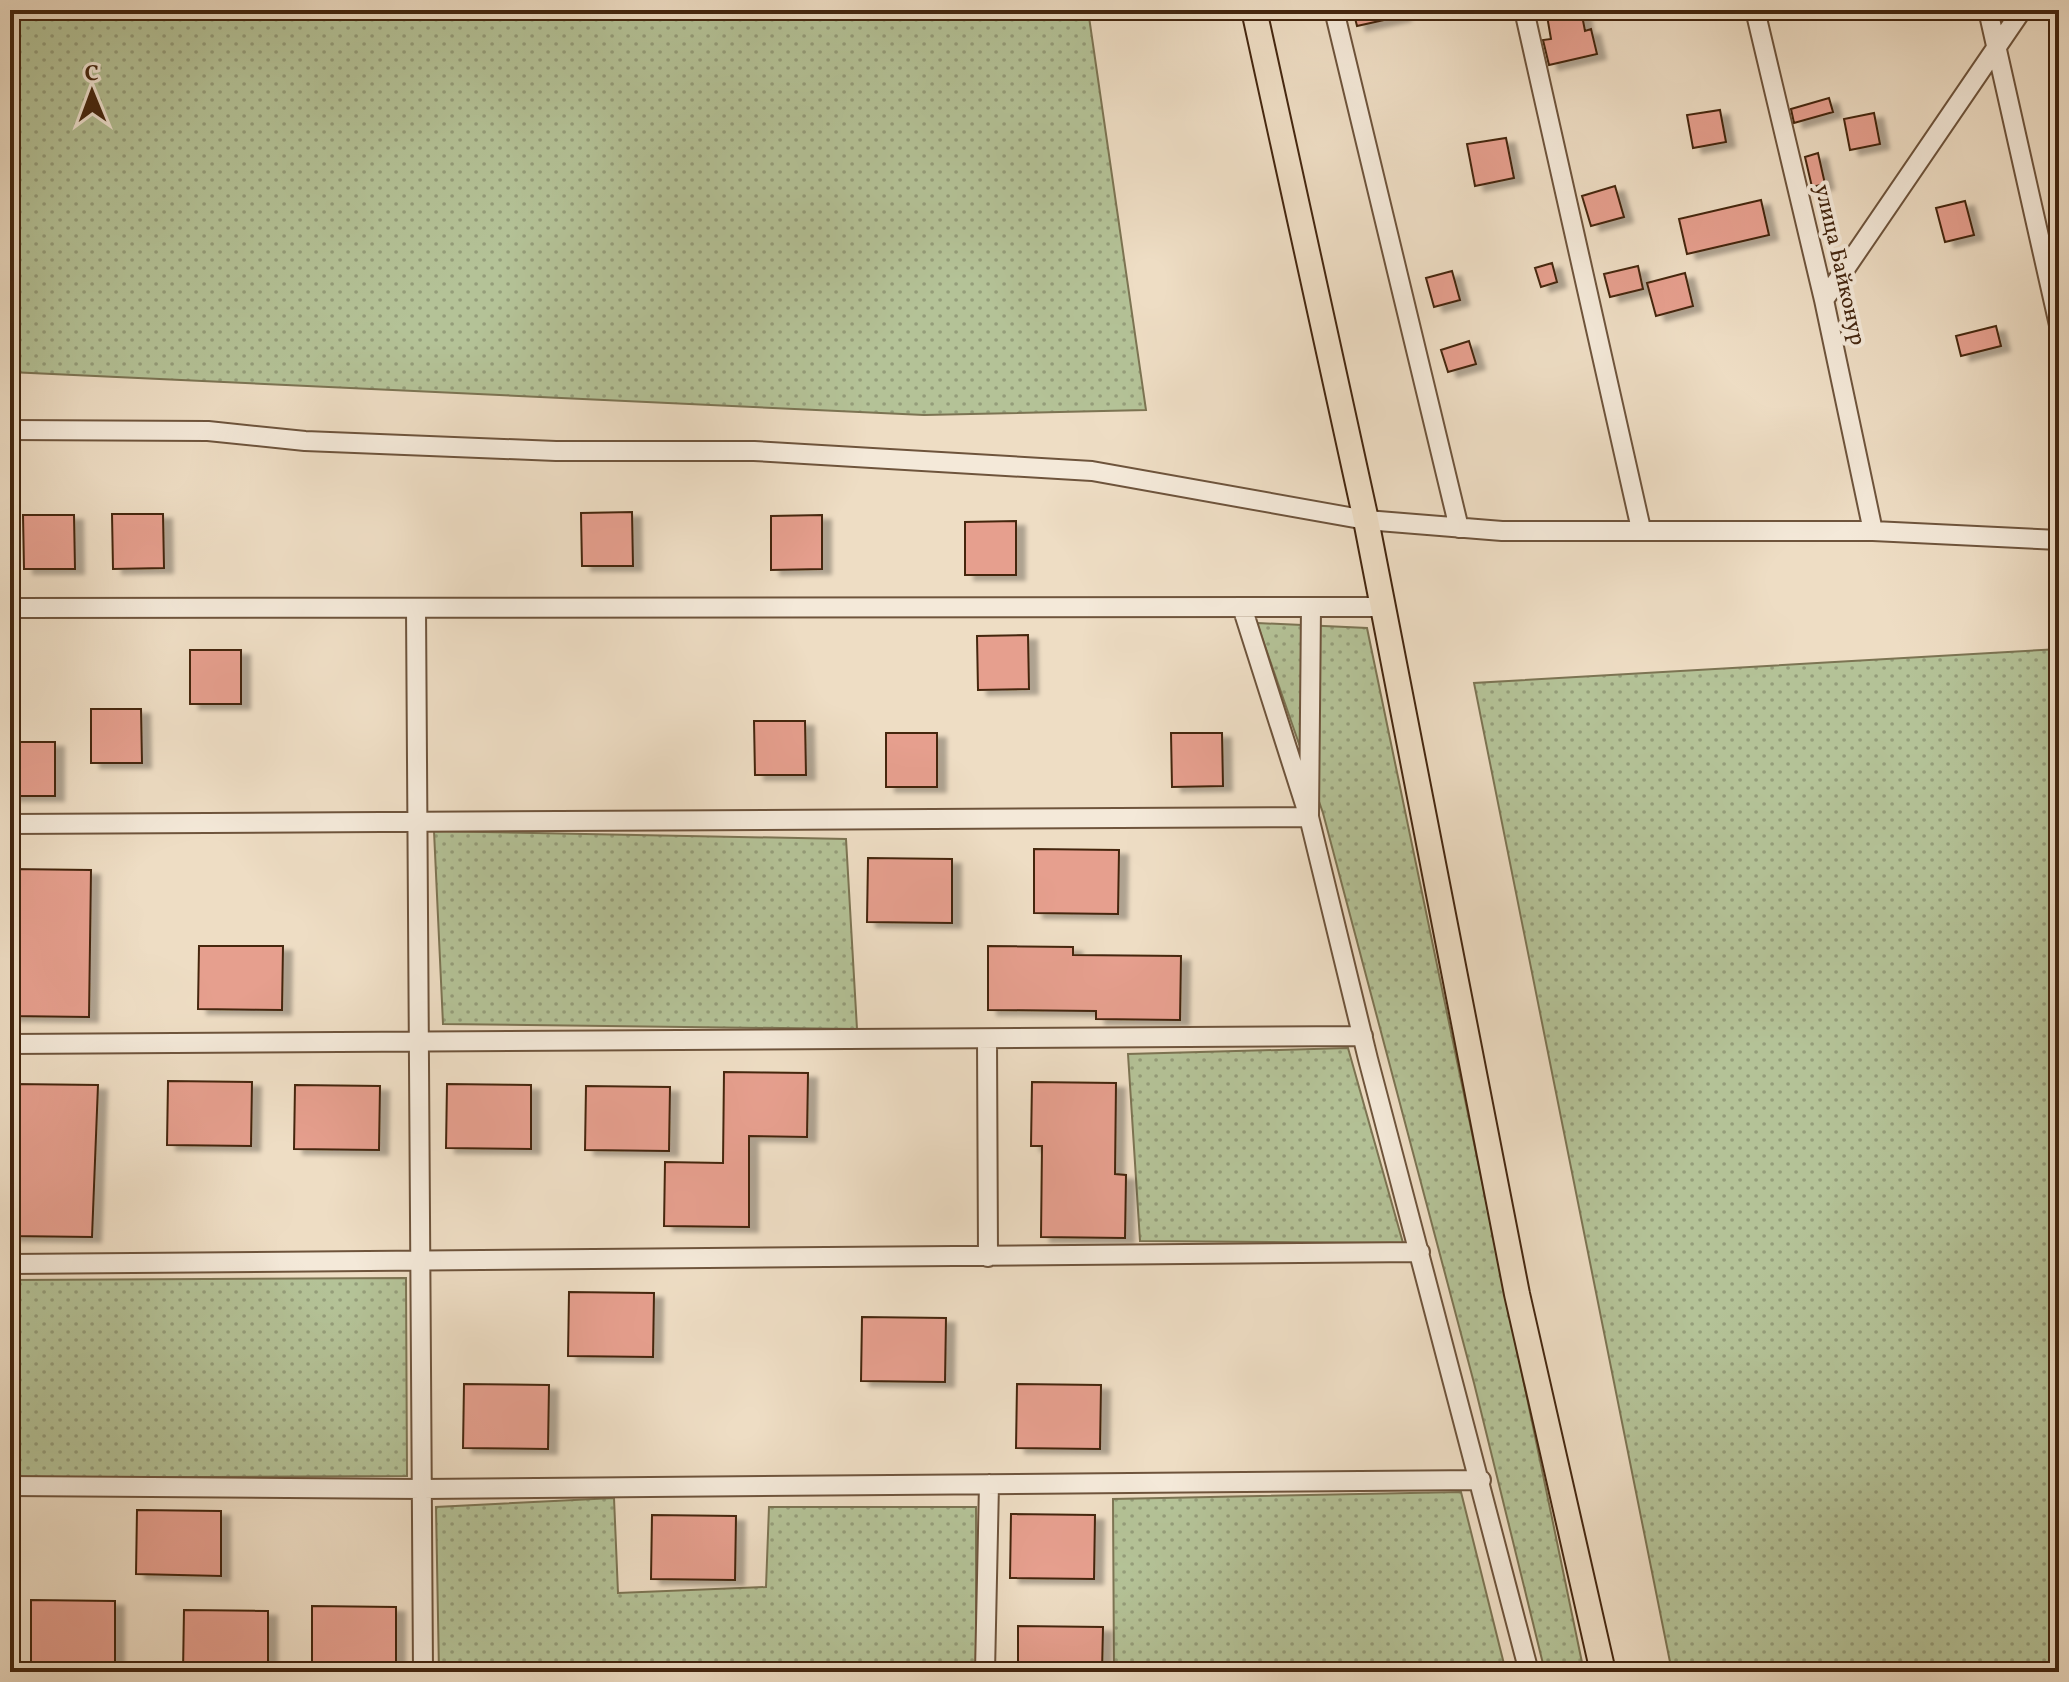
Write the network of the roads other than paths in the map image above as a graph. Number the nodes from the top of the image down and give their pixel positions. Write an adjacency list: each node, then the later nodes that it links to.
1 (1254, 10): 11 (main road)
2 (1334, 10): 12 (street)
3 (1524, 10): 13 (street)
4 (1755, 10): 8 (street, улица Байконур)
5 (1988, 10): 7 (street)
6 (2022, 10): 7 (street)
7 (1998, 46): 8 (street); 9 (street)
8 (1824, 300): 14 (street, улица Байконур)
9 (2059, 325)
10 (10, 430): 11 (street)
11 (1366, 520): 12 (street); 18 (main road)
12 (1459, 528): 13 (street)
13 (1641, 529): 14 (street)
14 (1873, 531): 15 (street)
15 (2059, 540)
16 (1242, 607): 17 (street); 20 (street); 21 (street)
17 (1311, 607): 18 (street); 21 (street)
18 (1383, 607): 39 (main road)
19 (10, 608): 20 (street)
20 (416, 608): 22 (street)
21 (1309, 817): 22 (street); 24 (street)
22 (418, 822): 23 (street); 26 (street)
23 (10, 824)
24 (1363, 1036): 25 (street); 28 (street)
25 (987, 1039): 26 (street); 29 (street)
26 (419, 1042): 27 (street); 30 (street)
27 (10, 1044)
28 (1420, 1252): 29 (street); 32 (street)
29 (988, 1257): 30 (street)
30 (420, 1263): 31 (street); 35 (street)
31 (10, 1264)
32 (1481, 1480): 33 (street); 38 (street)
33 (989, 1484): 35 (street); 37 (street)
34 (10, 1486): 35 (street)
35 (422, 1489): 36 (street)
36 (423, 1672)
37 (985, 1672)
38 (1529, 1672)
39 (1603, 1672)

